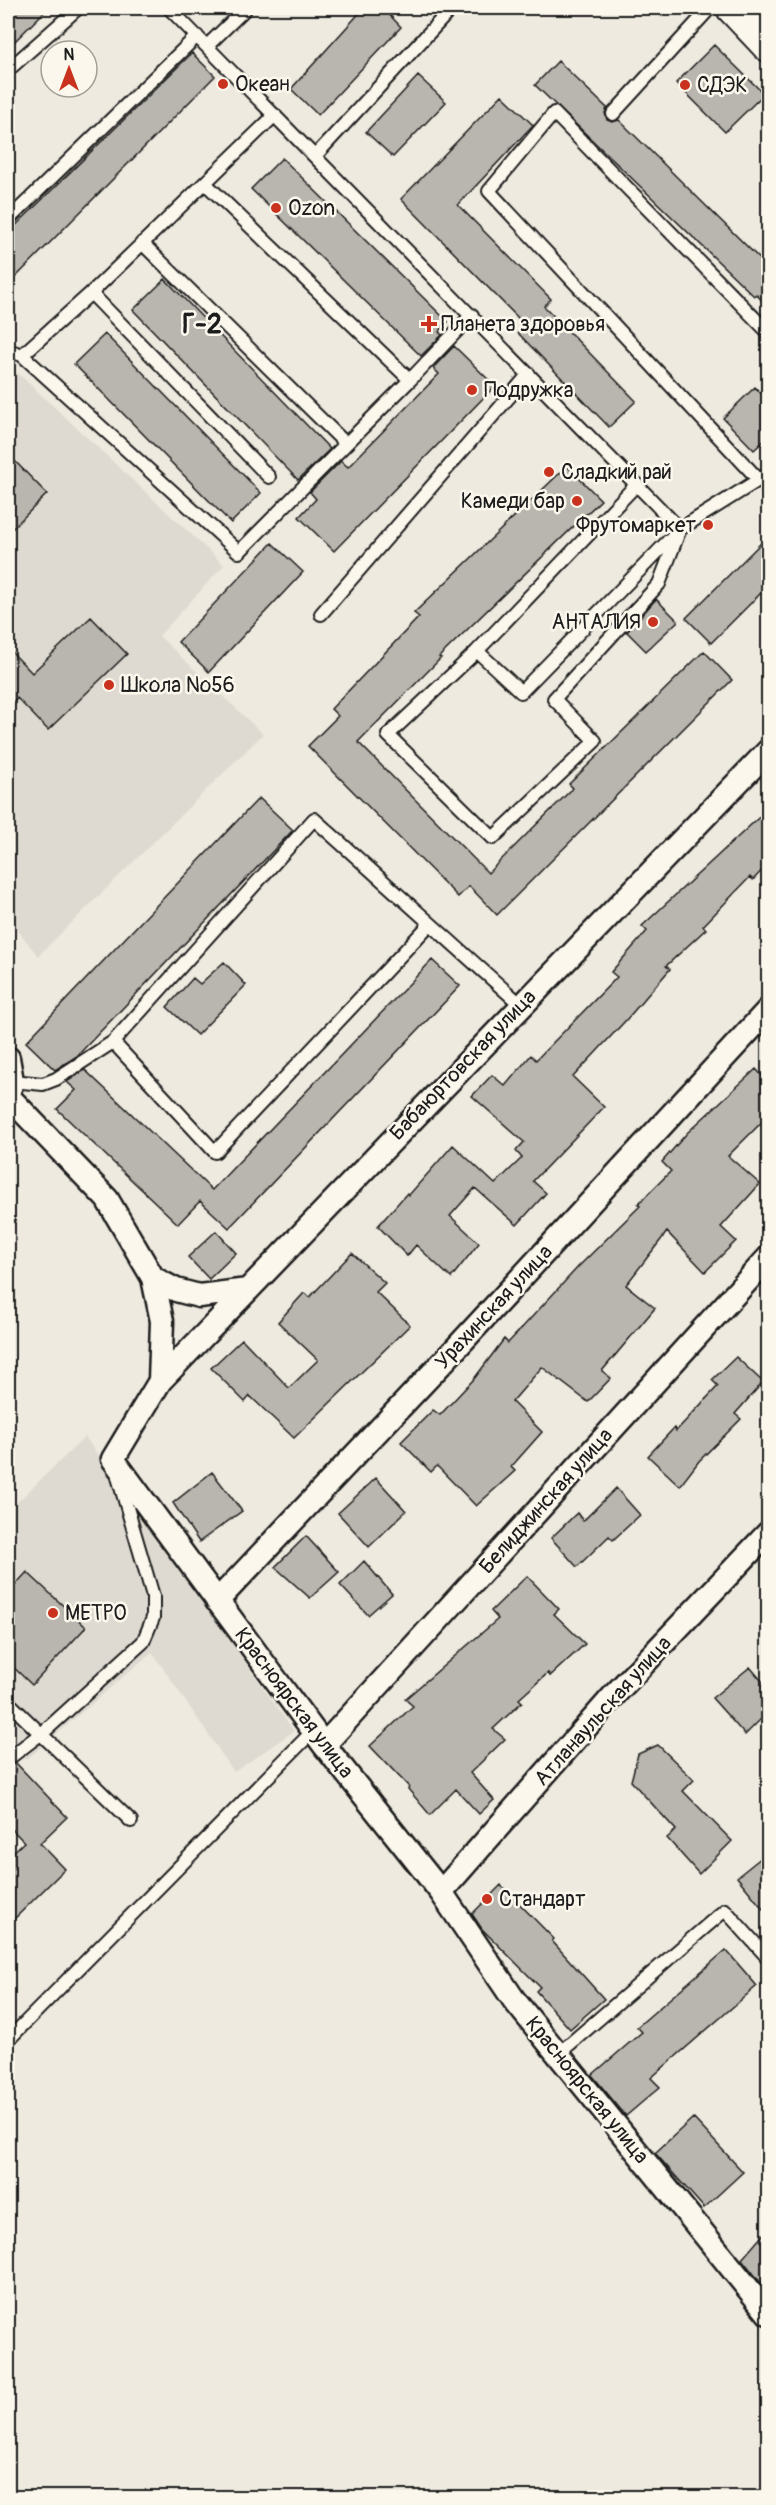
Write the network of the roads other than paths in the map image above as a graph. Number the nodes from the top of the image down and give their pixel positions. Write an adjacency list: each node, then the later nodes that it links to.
1 (78, 8): 10 (lane)
2 (169, 8): 7 (lane)
3 (246, 8): 9 (lane)
4 (452, 8): 13 (lane)
5 (710, 8): 11 (lane)
6 (733, 8): 8 (main road)
7 (196, 36): 9 (lane); 15 (lane)
8 (768, 45)
9 (207, 46): 12 (lane)
10 (8, 70)
11 (613, 114)
12 (275, 115): 13 (lane); 14 (lane)
13 (315, 156): 18 (lane)
14 (205, 183): 16 (lane); 23 (lane)
15 (8, 220)
16 (142, 243): 17 (lane); 24 (lane)
17 (91, 293): 21 (lane); 25 (lane)
18 (472, 315): 22 (lane); 23 (lane)
19 (768, 332): 26 (lane)
20 (8, 350): 21 (lane)
21 (22, 355): 24 (lane)
22 (529, 374): 27 (lane); 29 (lane)
23 (410, 380): 24 (lane)
24 (346, 444)
25 (269, 477)
26 (764, 477): 28 (lane)
27 (637, 484): 28 (lane); 30 (lane)
28 (680, 529): 30 (lane); 30 (lane)
29 (321, 614)
30 (477, 651)
31 (768, 751): 33 (street, Бабаюртовская улица)
32 (430, 924): 33 (lane); 35 (lane); 35 (lane)
33 (521, 1005): 40 (street, Бабаюртовская улица)
34 (768, 1010): 44 (street, Урахинская улица)
35 (113, 1042): 37 (lane)
36 (8, 1058): 37 (street)
37 (9, 1091): 39 (street)
38 (768, 1258): 47 (street, Белиджинская улица)
39 (153, 1278): 40 (street); 41 (street)
40 (248, 1290): 41 (street, Бабаюртовская улица)
41 (160, 1381): 42 (street)
42 (113, 1459): 44 (street, Красноярская улица); 46 (lane)
43 (768, 1533): 50 (street, Атланаульская улица)
44 (217, 1601): 47 (street, Красноярская улица)
45 (8, 1702): 46 (lane)
46 (38, 1734): 48 (lane); 49 (lane)
47 (319, 1737): 50 (street, Красноярская улица); 52 (lane)
48 (8, 1759)
49 (131, 1821)
50 (441, 1892): 53 (street, Красноярская улица)
51 (768, 1958): 53 (lane)
52 (8, 2040)
53 (557, 2055): 54 (street, Красноярская улица)
54 (768, 2313)

